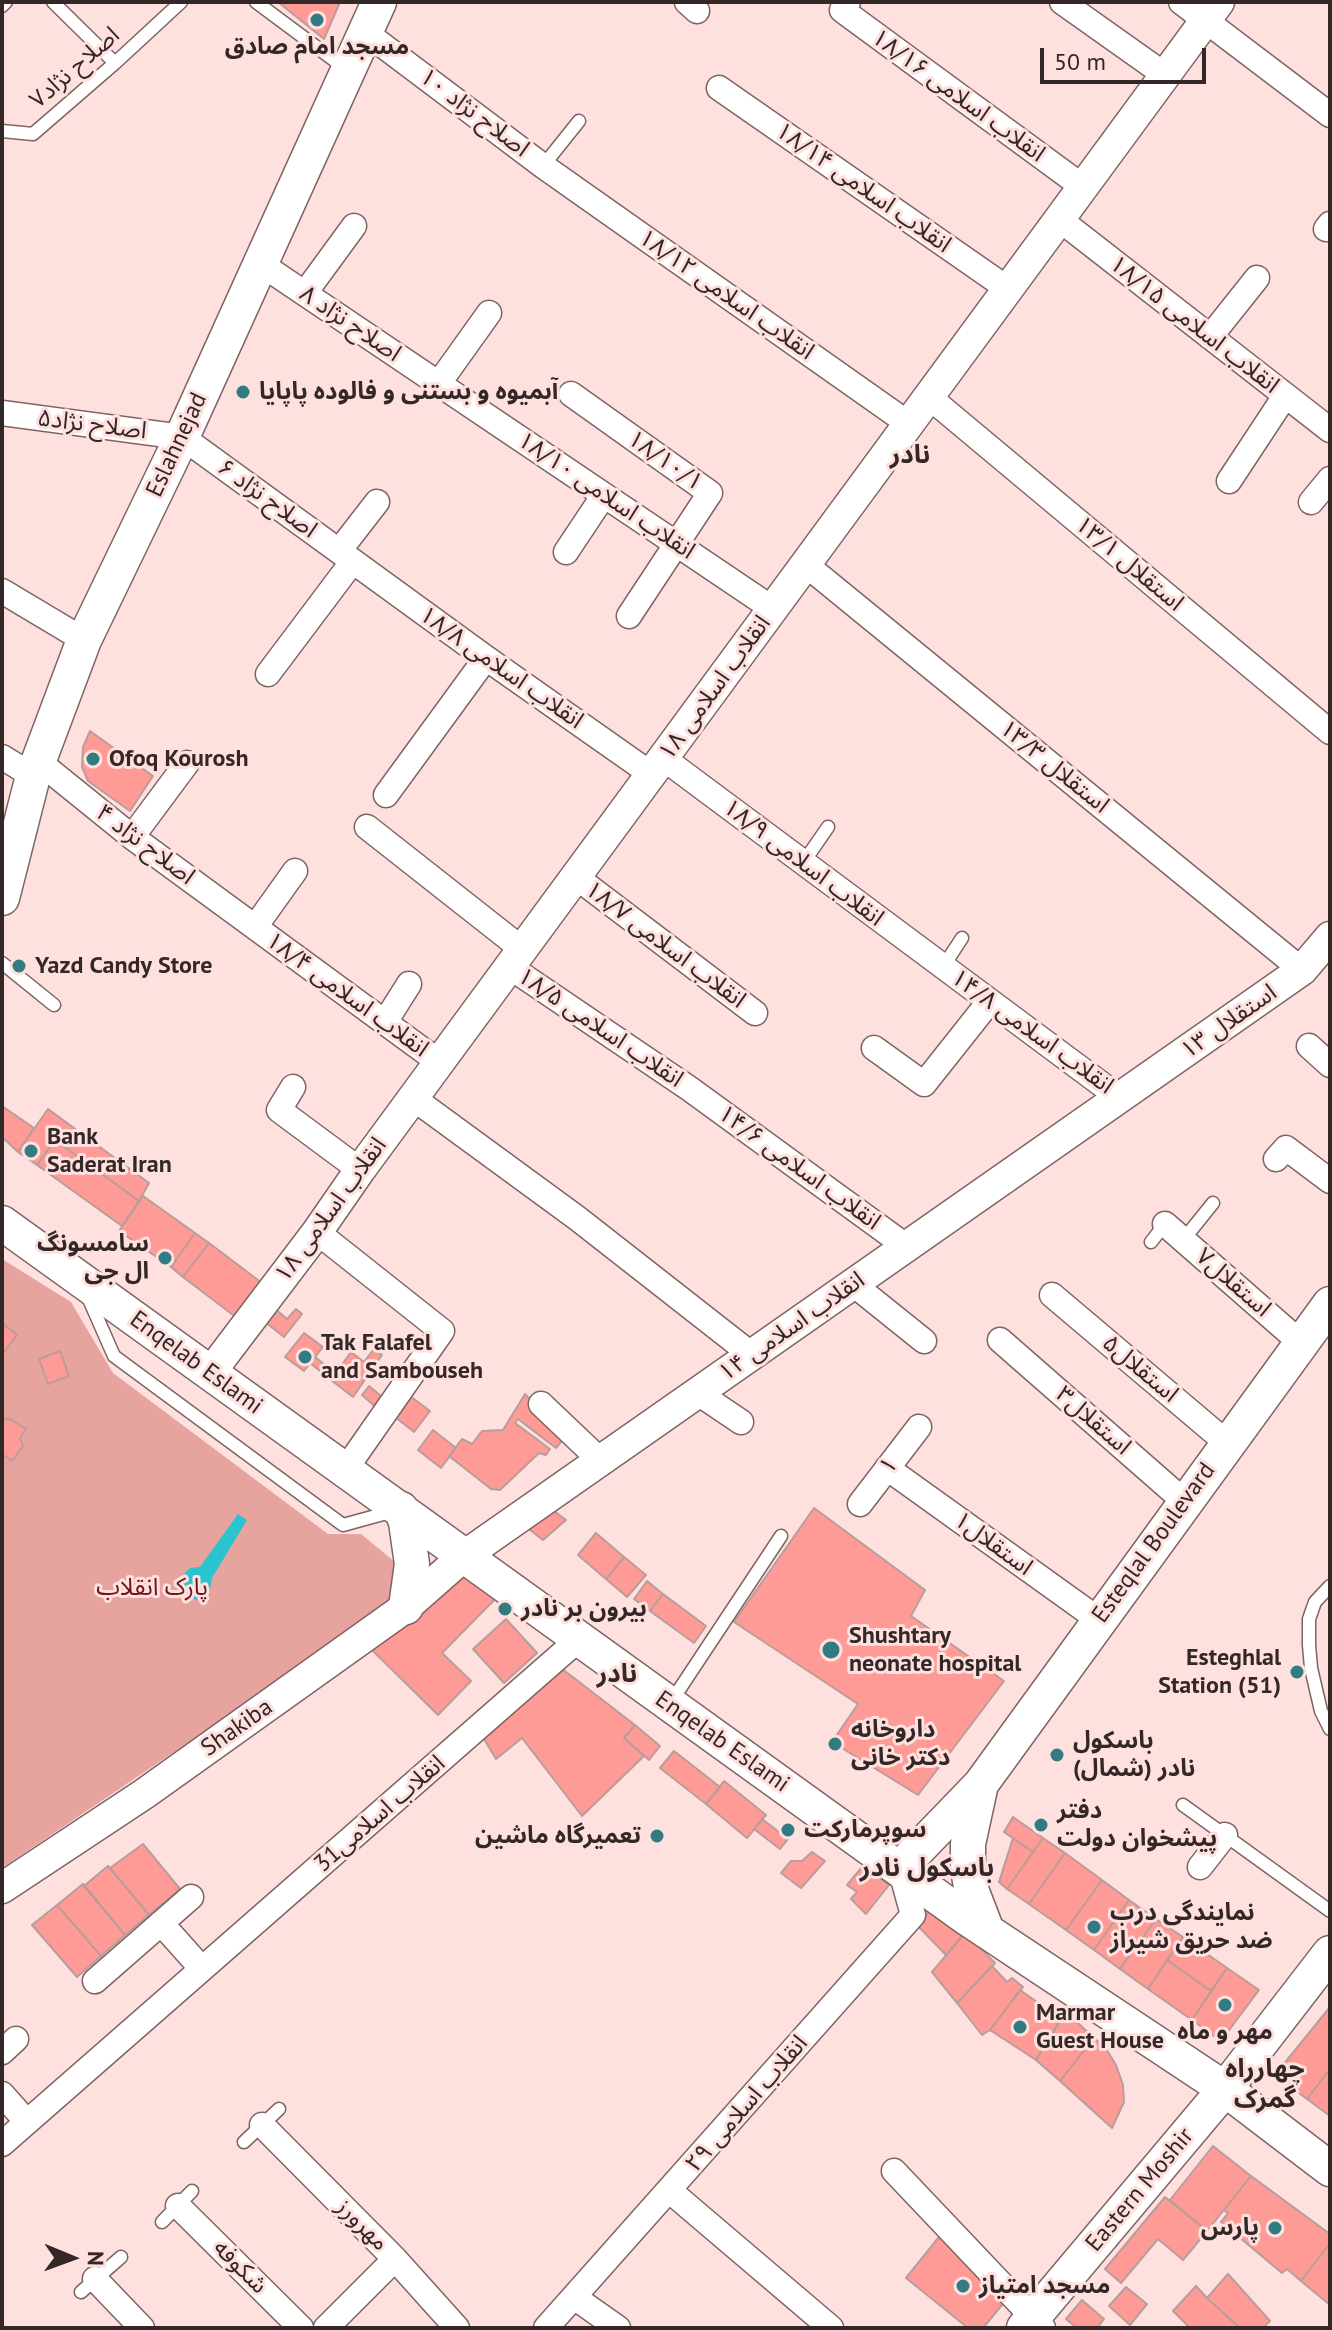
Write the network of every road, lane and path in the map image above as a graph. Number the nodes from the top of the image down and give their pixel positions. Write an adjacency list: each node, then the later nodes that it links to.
1 (53, 2): 9 (lane)
2 (181, 2): 9 (lane, اصلاح نژاد۷)
3 (256, 2): 10 (lane)
4 (848, 2): 17 (street, ۱۸/۱۶ انقلاب اسلامی)
5 (1062, 2): 11 (street)
6 (1181, 2): 7 (street)
7 (1212, 11): 11 (street, ۱۸ انقلاب اسلامی); 13 (street)
8 (372, 17): 10 (main road, Eslahnejad); 16 (street, ۱۰ اصلاح نژاد)
9 (115, 63): 15 (lane, اصلاح نژاد۷)
10 (348, 71): 20 (main road, Eslahnejad)
11 (1165, 75): 17 (street, ۱۸ انقلاب اسلامی)
12 (719, 88): 22 (street, ۱۸/۱۴ انقلاب اسلامی)
13 (1330, 115)
14 (579, 121): 16 (lane)
15 (2, 131)
16 (543, 166): 31 (street, ۱۸/۱۲ انقلاب اسلامی)
17 (1083, 187): 18 (street, ۱۸ انقلاب اسلامی)
18 (1059, 219): 22 (street, ۱۸ انقلاب اسلامی); 25 (street, ۱۸/۱۵ انقلاب اسلامی)
19 (354, 226): 23 (street)
20 (261, 264): 23 (street, ۸ اصلاح نژاد); 33 (main road, Eslahnejad)
21 (1257, 278): 25 (street)
22 (1008, 289): 29 (street, ۱۸ انقلاب اسلامی)
23 (305, 293): 26 (street, ۸ اصلاح نژاد)
24 (489, 313): 26 (street)
25 (1210, 337): 28 (street, ۱۸/۱۵ انقلاب اسلامی)
26 (439, 383): 36 (street, ۱۸/۱۰ انقلاب اسلامی)
27 (571, 394): 39 (street, ۱۸/۱۰/۱)
28 (1285, 396): 32 (street, ۱۸/۱۵ انقلاب اسلامی); 35 (street)
29 (929, 397): 31 (street, ۱۸ انقلاب اسلامی); 49 (street, ۱۳/۱ استقلال)
30 (2, 413): 33 (street, اصلاح نژاد۵)
31 (909, 424): 42 (street, ۱۸ انقلاب اسلامی)
32 (1330, 430)
33 (182, 437): 41 (street, ۶ اصلاح نژاد); 46 (main road, Eslahnejad)
34 (1330, 479): 38 (street)
35 (1229, 481)
36 (604, 495): 39 (street, ۱۸/۱۰ انقلاب اسلامی); 40 (street)
37 (377, 502): 41 (street)
38 (1311, 502)
39 (675, 544): 44 (street, ۱۸/۱۰ انقلاب اسلامی); 45 (street)
40 (566, 552)
41 (346, 556): 47 (street, ۱۸/۸ انقلاب اسلامی); 48 (street)
42 (805, 564): 44 (street, ۱۸ انقلاب اسلامی); 68 (street, ۱۳/۳ استقلال)
43 (2, 591): 46 (street)
44 (773, 609): 52 (street, ۱۸ انقلاب اسلامی)
45 (629, 616)
46 (84, 640): 53 (main road, Eslahnejad)
47 (486, 658): 52 (street, ۱۸/۸ انقلاب اسلامی); 54 (street)
48 (268, 674)
49 (1330, 732)
50 (2, 757): 53 (street, ۴ اصلاح نژاد)
51 (187, 763): 57 (street)
52 (657, 766): 58 (street, ۱۸/۹ انقلاب اسلامی); 60 (street, ۱۸ انقلاب اسلامی)
53 (36, 768): 57 (street, ۴ اصلاح نژاد); 61 (main road, Eslahnejad)
54 (386, 795)
55 (367, 827): 65 (street, ۱۸/۵ انقلاب اسلامی)
56 (828, 827): 58 (lane)
57 (132, 837): 62 (street, ۴ اصلاح نژاد)
58 (803, 863): 67 (street, ۱۸/۹ انقلاب اسلامی)
59 (295, 871): 62 (street)
60 (576, 877): 65 (street, ۱۸ انقلاب اسلامی); 72 (street, ۱۸/۷ انقلاب اسلامی)
61 (2, 898)
62 (255, 927): 73 (street, ۱۸/۴ انقلاب اسلامی)
63 (1330, 937): 68 (street, ۱۳ استقلال)
64 (962, 938): 67 (lane)
65 (516, 958): 76 (street, ۱۸ انقلاب اسلامی); 79 (street, ۱۸/۵ انقلاب اسلامی)
66 (2, 963): 71 (lane)
67 (943, 967): 70 (street, ۱۴/۸ انقلاب اسلامی)
68 (1302, 970): 81 (street, ۱۳ استقلال)
69 (409, 984): 73 (street)
70 (989, 1002): 75 (street); 81 (street, ۱۴/۸ انقلاب اسلامی)
71 (54, 1005)
72 (755, 1013)
73 (385, 1022): 76 (street, ۱۸/۴ انقلاب اسلامی)
74 (1309, 1046): 77 (street)
75 (874, 1048)
76 (439, 1062): 80 (street, ۱۸ انقلاب اسلامی)
77 (1330, 1065)
78 (293, 1087): 83 (street)
79 (690, 1089): 89 (street, ۱۴/۶ انقلاب اسلامی)
80 (413, 1098): 83 (street, ۱۸ انقلاب اسلامی); 97 (street)
81 (1120, 1098): 89 (street, ۱۴ انقلاب اسلامی)
82 (1276, 1159): 84 (street)
83 (360, 1170): 87 (street, ۱۸ انقلاب اسلامی)
84 (1330, 1181)
85 (1213, 1203): 88 (lane)
86 (2, 1223): 90 (main road, Enqelab Eslami)
87 (317, 1232): 98 (street, ۱۸ انقلاب اسلامی); 106 (street)
88 (1166, 1235): 96 (street, استقلال۷)
89 (907, 1247): 91 (street, ۱۴ انقلاب اسلامی)
90 (81, 1280): 98 (main road, Enqelab Eslami); 109 (lane)
91 (853, 1284): 95 (street); 97 (street, ۱۴ انقلاب اسلامی)
92 (1052, 1295): 103 (street, استقلال۵)
93 (1330, 1304): 96 (main road, Esteqlal Boulevard)
94 (1000, 1340): 107 (street, استقلال۳)
95 (924, 1341)
96 (1301, 1343): 103 (main road, Esteqlal Boulevard)
97 (752, 1355): 99 (street, ۱۴ انقلاب اسلامی)
98 (210, 1373): 106 (main road, Enqelab Eslami)
99 (698, 1393): 101 (street); 104 (street, ۱۴ انقلاب اسلامی)
100 (541, 1404): 104 (street)
101 (741, 1422)
102 (919, 1427): 105 (street, ۱)
103 (1227, 1443): 107 (main road, Esteqlal Boulevard)
104 (601, 1461): 111 (street, ۱۴ انقلاب اسلامی)
105 (887, 1468): 108 (street, ۱); 114 (street, استقلال۱)
106 (345, 1470): 109 (main road, Enqelab Eslami)
107 (1185, 1502): 114 (main road, Esteqlal Boulevard)
108 (860, 1504)
109 (401, 1509): 111 (main road, Enqelab Eslami); 113 (main road)
110 (781, 1536): 116 (lane)
111 (464, 1556): 113 (street, Shakiba); 115 (main road, Enqelab Eslami)
112 (1330, 1586): 117 (lane)
113 (406, 1607): 123 (street, Shakiba)
114 (1099, 1620): 118 (main road, Esteqlal Boulevard)
115 (579, 1639): 116 (main road, Enqelab Eslami); 129 (street, 31انقلاب اسلامی)
116 (670, 1705): 122 (main road, Enqelab Eslami)
117 (1330, 1729)
118 (981, 1784): 122 (main road, Esteqlal Boulevard); 127 (main road)
119 (1183, 1805): 120 (lane)
120 (1225, 1835): 121 (street); 125 (lane)
121 (1200, 1867)
122 (900, 1868): 127 (main road, Enqelab Eslami); 138 (street, انقلاب اسلامی ۲۹)
123 (2, 1888)
124 (191, 1897): 126 (street)
125 (1330, 1911)
126 (161, 1923): 129 (street); 130 (street)
127 (987, 1931): 131 (main road, Enqelab Eslami)
128 (1330, 1953): 131 (main road, Eastern Moshir)
129 (202, 1969): 133 (street, 31انقلاب اسلامی)
130 (95, 1981)
131 (1225, 2089): 136 (main road, Enqelab Eslami); 144 (main road, Eastern Moshir)
132 (2, 2094): 133 (street)
133 (27, 2122): 135 (street, 31انقلاب اسلامی)
134 (262, 2125): 141 (street, مهرورز)
135 (2, 2144)
136 (1330, 2169)
137 (894, 2171): 144 (street)
138 (670, 2191): 143 (street, انقلاب اسلامی ۲۹); 151 (street)
139 (177, 2206): 146 (street, شکوفه)
140 (121, 2257): 142 (lane)
141 (395, 2259): 147 (street); 148 (street, مهرورز)
142 (88, 2286): 145 (street)
143 (574, 2297): 149 (street, انقلاب اسلامی ۲۹); 150 (street)
144 (1033, 2325)
145 (142, 2328)
146 (301, 2328)
147 (326, 2328)
148 (457, 2328)
149 (546, 2328)
150 (618, 2328)
151 (831, 2328)

